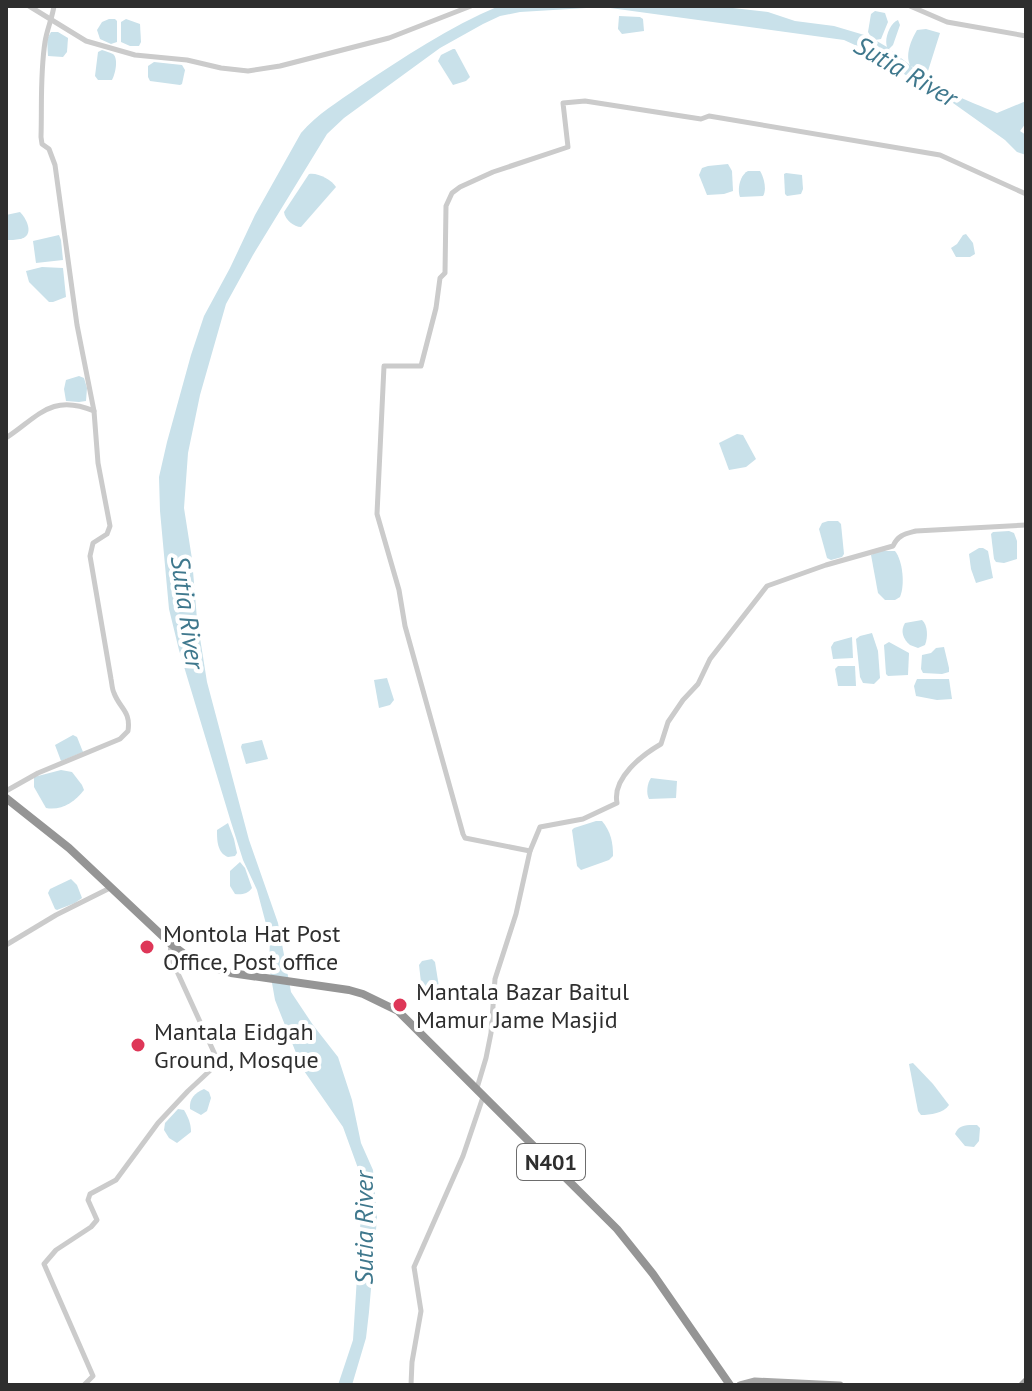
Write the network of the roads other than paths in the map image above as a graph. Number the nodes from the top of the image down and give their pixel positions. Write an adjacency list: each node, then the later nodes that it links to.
1 (29, 6): 5 (street)
2 (54, 6): 5 (street)
3 (471, 6): 5 (street)
4 (910, 6): 6 (street)
5 (52, 22): 8 (street)
6 (1026, 36)
7 (1026, 194): 13 (street)
8 (94, 411): 9 (street); 11 (street)
9 (6, 438)
10 (1026, 525): 13 (street)
11 (6, 791)
12 (6, 798): 14 (highway, N401)
13 (530, 851): 17 (street)
14 (110, 888): 15 (highway, N401); 16 (street)
15 (171, 944): 17 (highway, N401); 18 (street)
16 (6, 945)
17 (480, 1091): 19 (street); 20 (highway, N401)
18 (84, 1385)
19 (411, 1385)
20 (730, 1385)
21 (740, 1385): 22 (main road)
22 (840, 1385)

